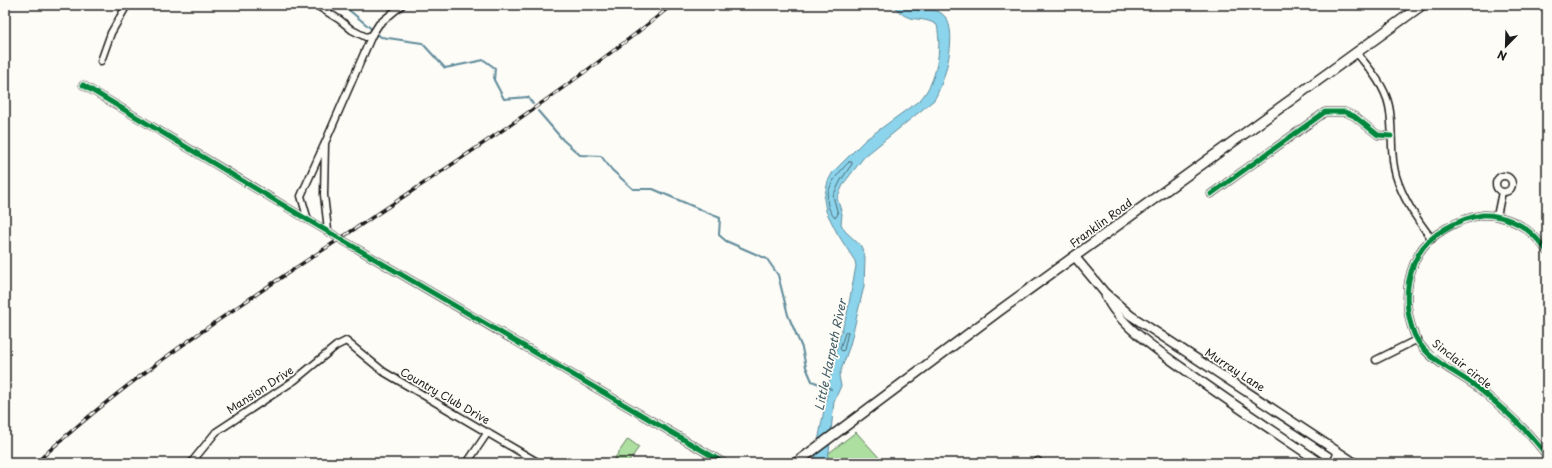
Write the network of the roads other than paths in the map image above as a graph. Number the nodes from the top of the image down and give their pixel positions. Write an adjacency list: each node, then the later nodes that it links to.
1 (128, 5): 7 (street)
2 (316, 5): 5 (street)
3 (402, 5): 5 (street)
4 (1422, 5): 6 (main road, Franklin Road)
5 (372, 35): 10 (street)
6 (1356, 52): 9 (street); 18 (main road, Franklin Road)
7 (101, 61)
8 (83, 85): 14 (street)
9 (1391, 136): 12 (street); 16 (street)
10 (325, 143): 14 (street); 15 (street)
11 (1502, 192): 13 (street)
12 (1211, 194)
13 (1497, 216): 16 (street, Sinclair circle); 17 (street, Sinclair circle)
14 (308, 220): 15 (street)
15 (328, 230): 29 (street)
16 (1432, 239): 20 (street, Sinclair circle)
17 (1547, 251)
18 (1076, 256): 19 (main road, Murray Lane); 30 (main road, Franklin Road)
19 (1105, 293): 24 (main road, Murray Lane); 31 (main road, Murray Lane)
20 (1418, 339): 22 (street); 25 (street, Sinclair circle)
21 (346, 341): 23 (street, Country Club Drive); 26 (street, Mansion Drive)
22 (1376, 360)
23 (488, 432): 27 (street); 28 (street, Country Club Drive)
24 (1338, 452): 32 (street); 33 (main road, Murray Lane)
25 (1547, 456)
26 (191, 463)
27 (468, 463)
28 (539, 463)
29 (724, 463)
30 (796, 463)
31 (1321, 463)
32 (1334, 463)
33 (1355, 463)

